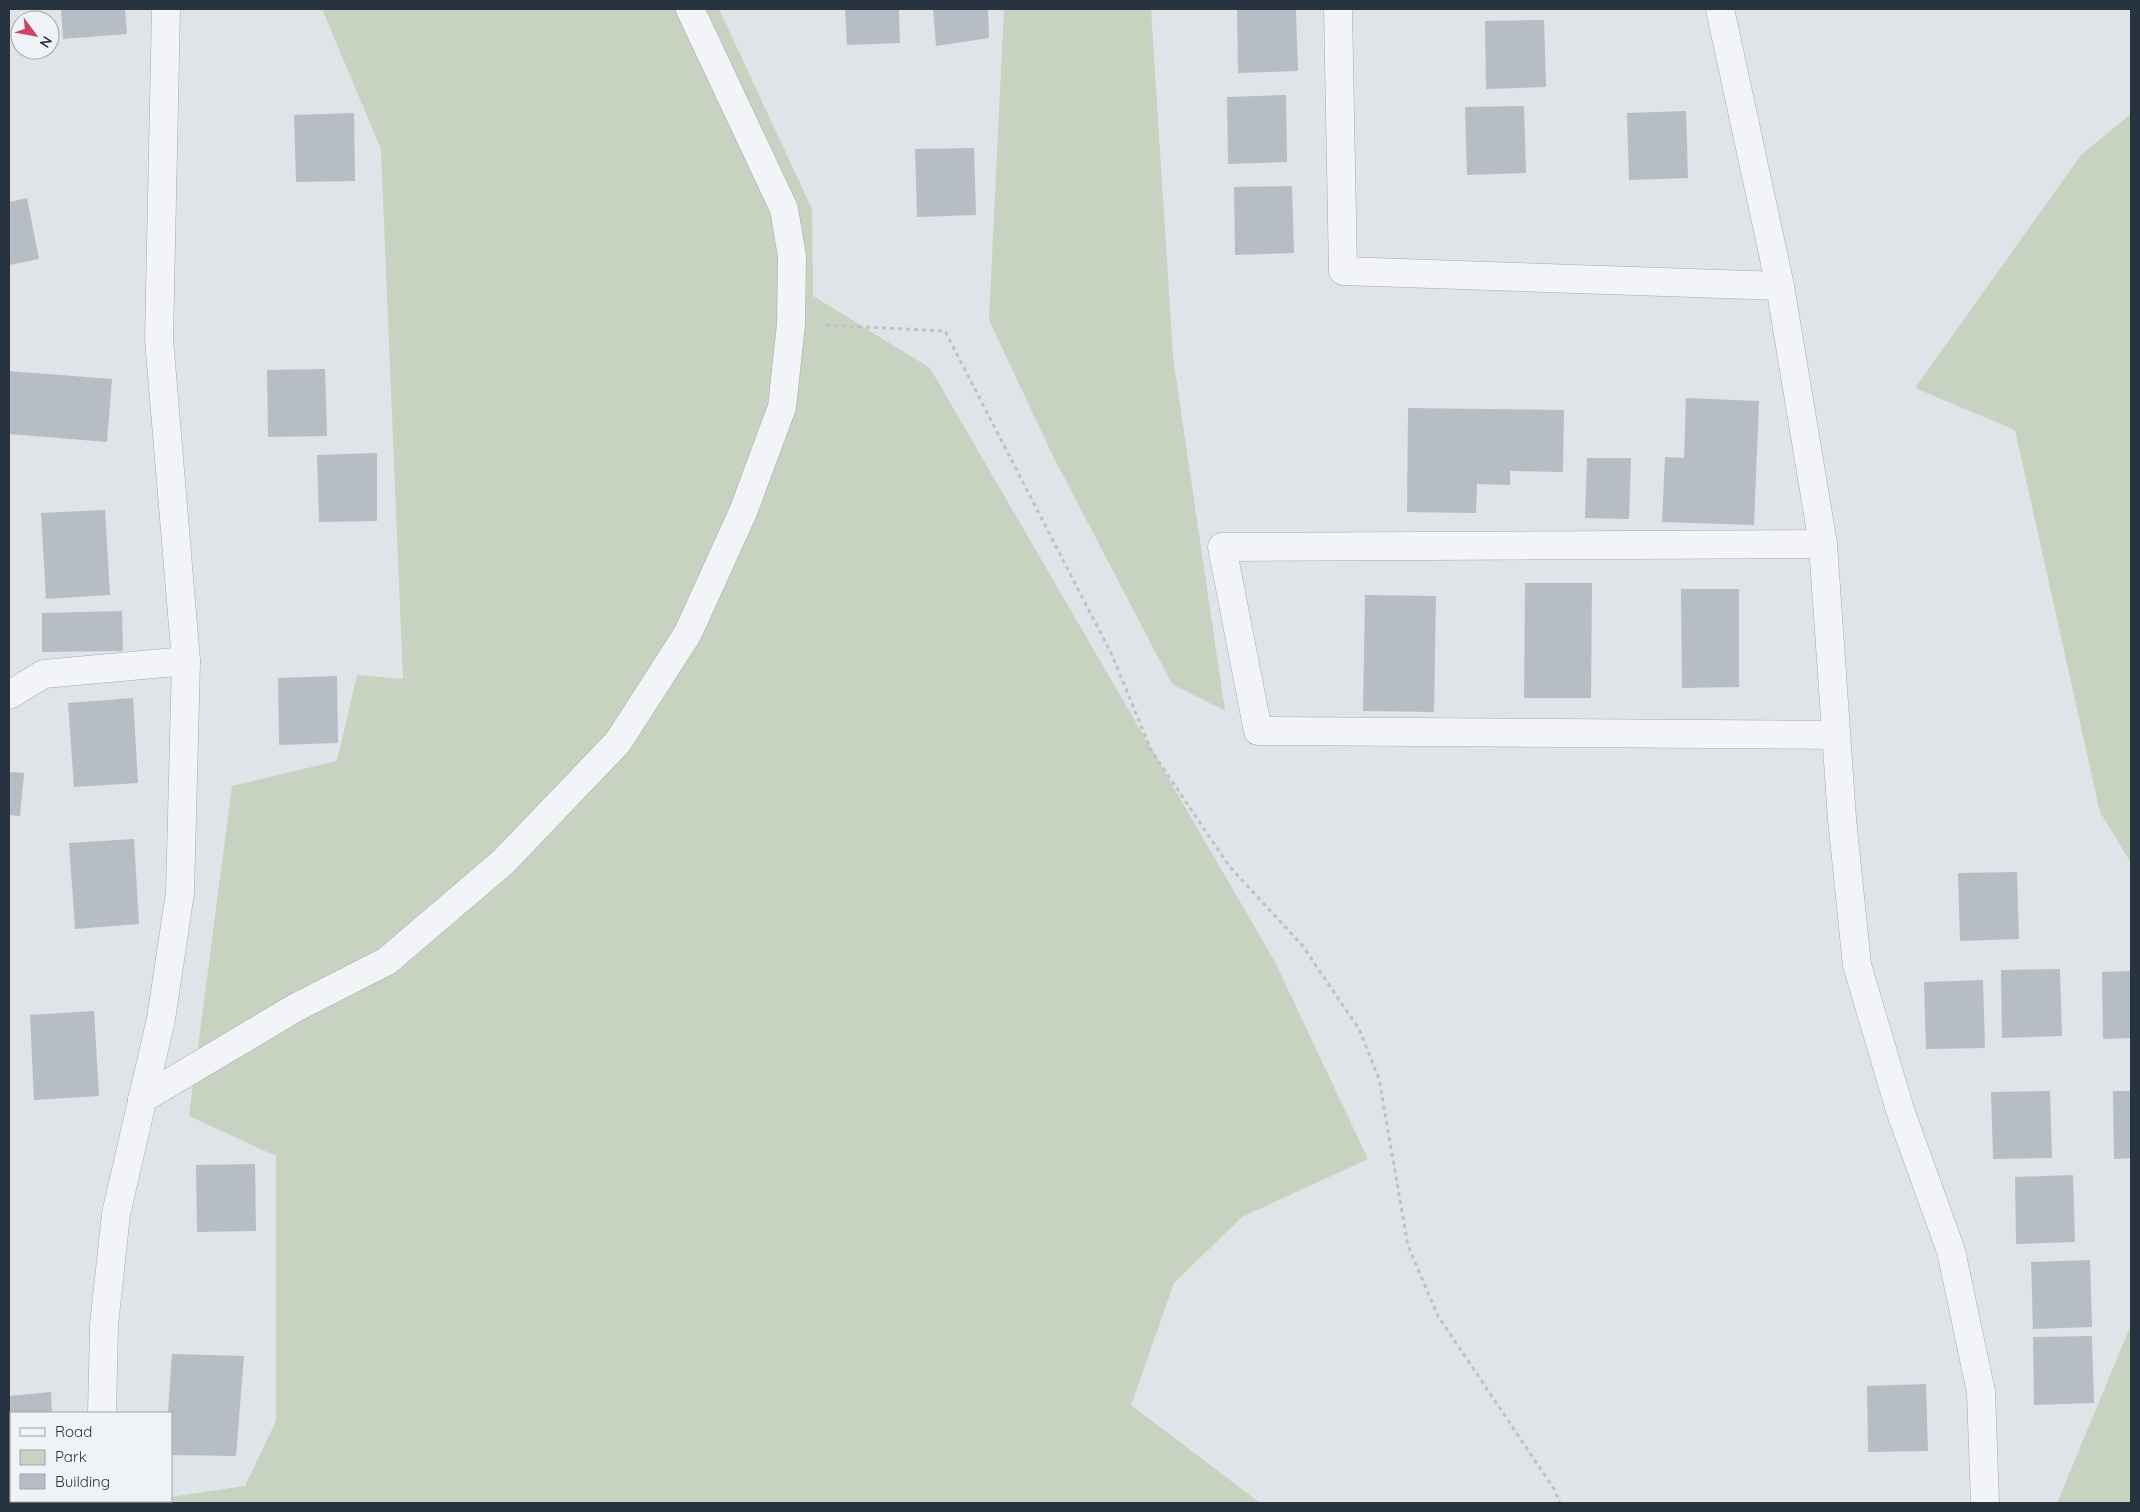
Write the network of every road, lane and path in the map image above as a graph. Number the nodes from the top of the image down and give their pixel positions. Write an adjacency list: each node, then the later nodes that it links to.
1 (166, 9): 8 (street)
2 (690, 9): 6 (street)
3 (1338, 9): 5 (street)
4 (1720, 9): 5 (street)
5 (1780, 286): 7 (street)
6 (791, 324): 11 (street); 13 (path)
7 (1823, 544): 10 (street); 10 (street)
8 (186, 661): 9 (street); 11 (street)
9 (9, 695)
10 (1835, 734): 14 (street)
11 (142, 1099): 12 (street)
12 (102, 1412)
13 (1560, 1503)
14 (1985, 1503)

